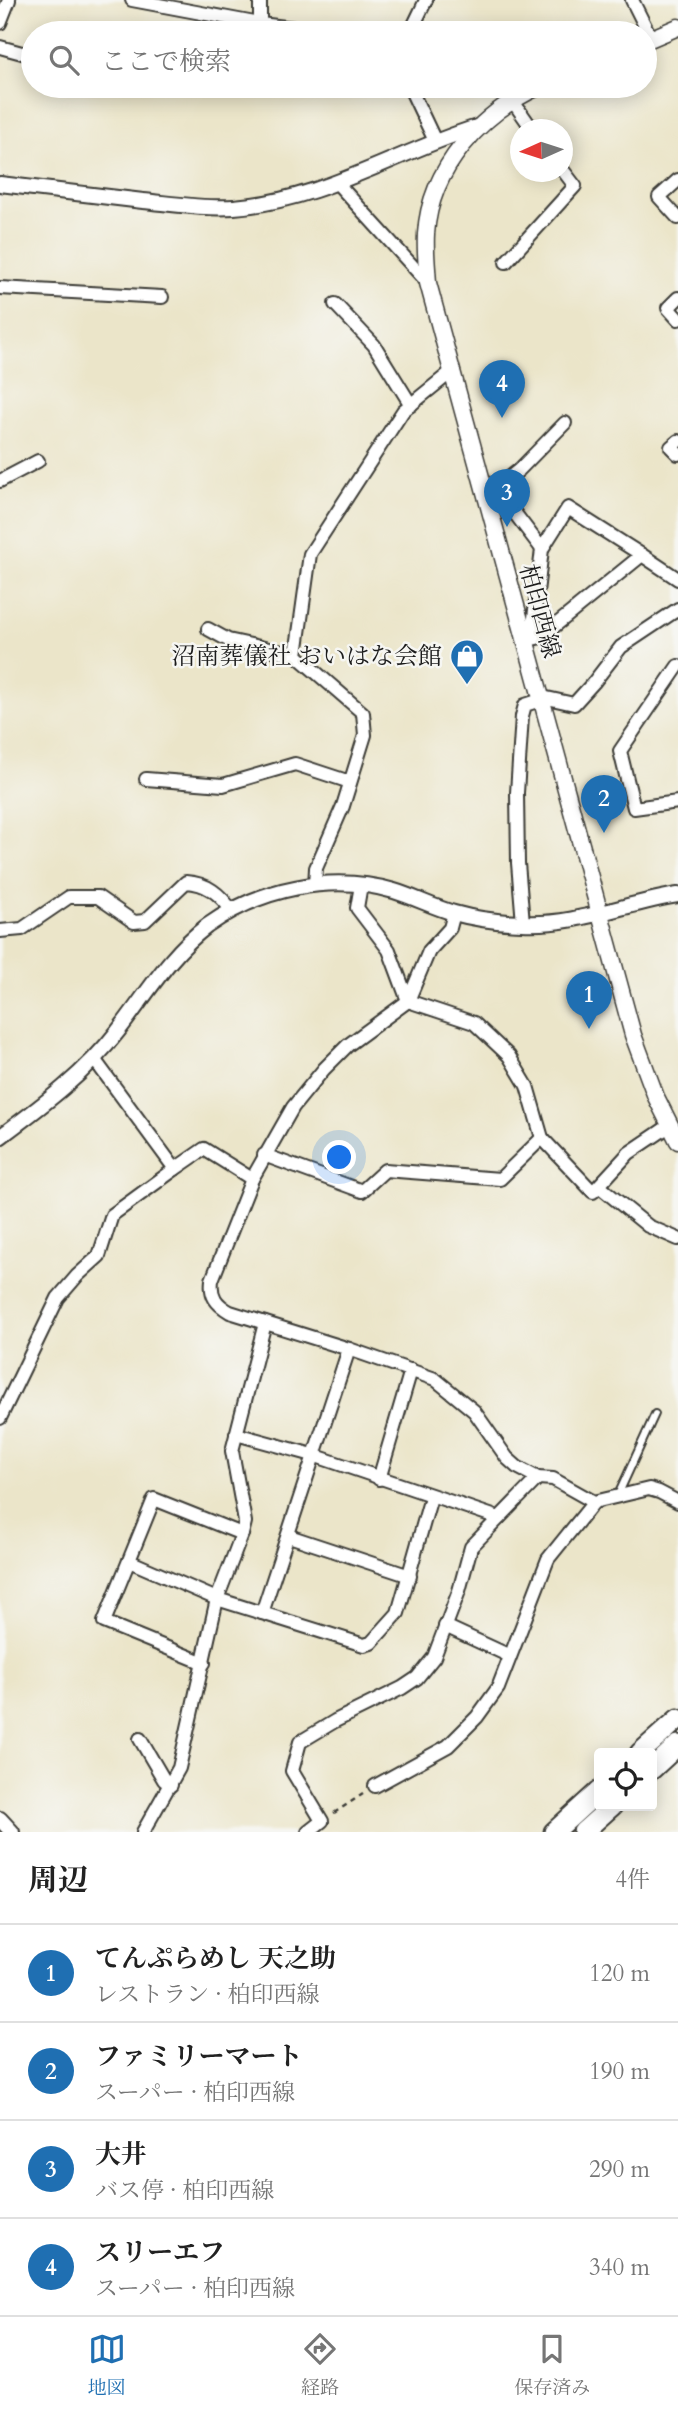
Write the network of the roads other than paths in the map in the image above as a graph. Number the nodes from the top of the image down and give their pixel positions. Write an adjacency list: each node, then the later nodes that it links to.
1 (9, 0): 10 (street)
2 (132, 0): 6 (street)
3 (260, 0): 7 (street)
4 (426, 0): 8 (street)
5 (632, 0): 9 (street)
6 (244, 21)
7 (260, 21)
8 (416, 21)
9 (640, 21)
10 (0, 23)
11 (678, 27): 12 (main road)
12 (657, 36)
13 (0, 47): 14 (street)
14 (21, 53)
15 (415, 98): 20 (street)
16 (516, 98): 17 (main road, 柏印西線)
17 (512, 100): 18 (street); 19 (main road, 柏印西線)
18 (525, 119)
19 (477, 127): 20 (street); 27 (main road, 柏印西線)
20 (435, 141): 23 (street)
21 (678, 180): 25 (street)
22 (572, 182): 26 (street)
23 (337, 183): 24 (street); 27 (street)
24 (0, 184)
25 (678, 218)
26 (506, 262)
27 (428, 283): 33 (main road, 柏印西線)
28 (0, 288): 29 (street)
29 (162, 297)
30 (678, 298): 32 (street)
31 (335, 303): 34 (street)
32 (678, 319)
33 (451, 372): 34 (street); 40 (main road, 柏印西線)
34 (411, 405): 48 (street)
35 (565, 423): 40 (street)
36 (678, 441): 37 (street)
37 (678, 454)
38 (38, 461): 39 (street)
39 (0, 481)
40 (485, 497): 41 (street); 47 (main road, 柏印西線)
41 (542, 549): 42 (street); 46 (street)
42 (642, 555): 43 (street); 46 (street)
43 (678, 579)
44 (678, 609): 50 (street)
45 (208, 629): 48 (street)
46 (541, 637): 47 (street)
47 (524, 641): 50 (main road, 柏印西線)
48 (296, 655): 52 (street)
49 (677, 669): 53 (street)
50 (540, 700): 59 (main road, 柏印西線); 60 (street)
51 (146, 779): 52 (street)
52 (350, 782): 54 (street)
53 (678, 802)
54 (316, 885): 55 (street); 57 (street)
55 (361, 885): 58 (street); 62 (street)
56 (678, 895): 59 (street)
57 (232, 911): 61 (street); 63 (street)
58 (454, 913): 60 (street); 62 (street)
59 (599, 913): 60 (street); 64 (main road, 柏印西線)
60 (523, 923)
61 (0, 931)
62 (408, 1001): 66 (street); 68 (street)
63 (94, 1059): 65 (street); 69 (street)
64 (669, 1126): 67 (main road, 柏印西線); 71 (street)
65 (0, 1137)
66 (542, 1138): 68 (street); 71 (street)
67 (678, 1141)
68 (264, 1155): 70 (street)
69 (175, 1169): 70 (street); 77 (street)
70 (252, 1179): 73 (street)
71 (599, 1186): 72 (street)
72 (678, 1239)
73 (265, 1323): 74 (street); 78 (street)
74 (349, 1349): 75 (street); 79 (street)
75 (411, 1370): 80 (street); 81 (street)
76 (655, 1414): 83 (lane)
77 (0, 1418)
78 (236, 1434): 79 (street); 87 (street)
79 (313, 1455): 81 (street); 88 (street)
80 (538, 1478): 84 (street); 86 (street)
81 (379, 1479): 82 (street)
82 (431, 1497): 86 (street); 90 (street)
83 (617, 1497): 84 (street); 85 (street)
84 (594, 1502): 94 (street)
85 (678, 1502)
86 (499, 1518): 93 (street)
87 (242, 1534): 89 (street); 91 (street)
88 (289, 1536): 90 (street); 92 (street)
89 (129, 1561): 91 (street); 95 (street)
90 (410, 1576): 92 (street)
91 (217, 1599): 92 (street); 95 (street)
92 (262, 1613)
93 (445, 1626): 94 (street); 108 (street)
94 (510, 1656): 102 (street)
95 (204, 1662): 101 (street)
96 (678, 1719): 99 (highway)
97 (140, 1739): 101 (street)
98 (678, 1745): 100 (highway)
99 (646, 1748)
100 (657, 1764)
101 (171, 1785): 107 (street)
102 (375, 1786)
103 (594, 1796): 109 (highway)
104 (606, 1811): 110 (highway)
105 (0, 1819): 106 (street)
106 (12, 1832)
107 (143, 1832)
108 (308, 1832)
109 (554, 1832)
110 (583, 1832)

